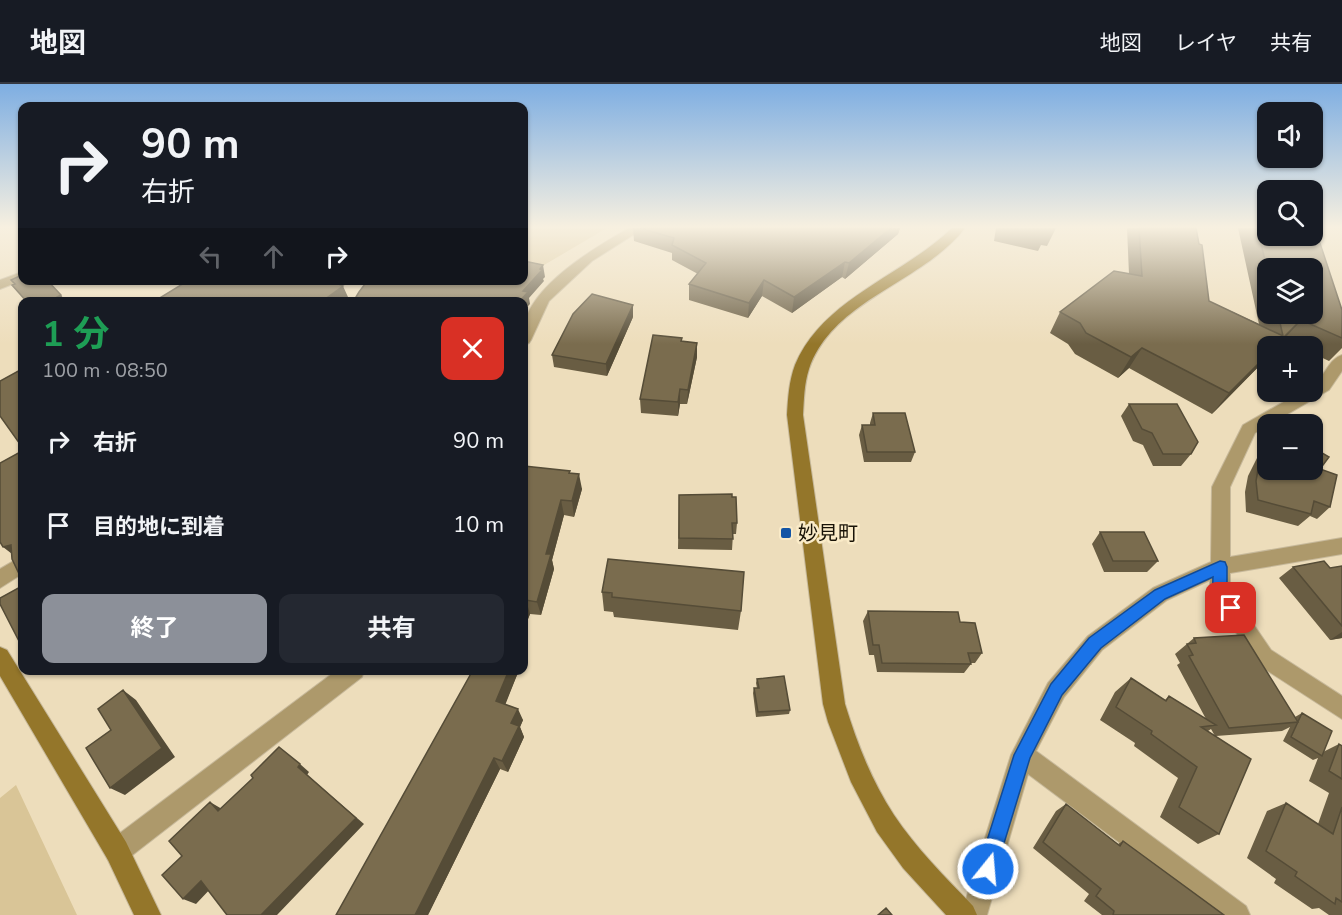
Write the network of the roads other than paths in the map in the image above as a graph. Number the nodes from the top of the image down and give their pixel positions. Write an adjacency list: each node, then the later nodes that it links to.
1 (578, 267): 5 (street)
2 (914, 267): 17 (street)
3 (18, 278): 4 (street)
4 (0, 285)
5 (528, 331)
6 (1342, 360): 9 (street)
7 (1342, 546): 9 (street)
8 (18, 567): 10 (street)
9 (1220, 567): 13 (street); 14 (street)
10 (0, 580)
11 (0, 657): 15 (street)
12 (347, 675): 15 (street)
13 (1342, 708)
14 (1022, 755): 18 (street); 19 (street)
15 (117, 851): 16 (street)
16 (148, 915)
17 (964, 915)
18 (974, 915)
19 (1236, 915)

